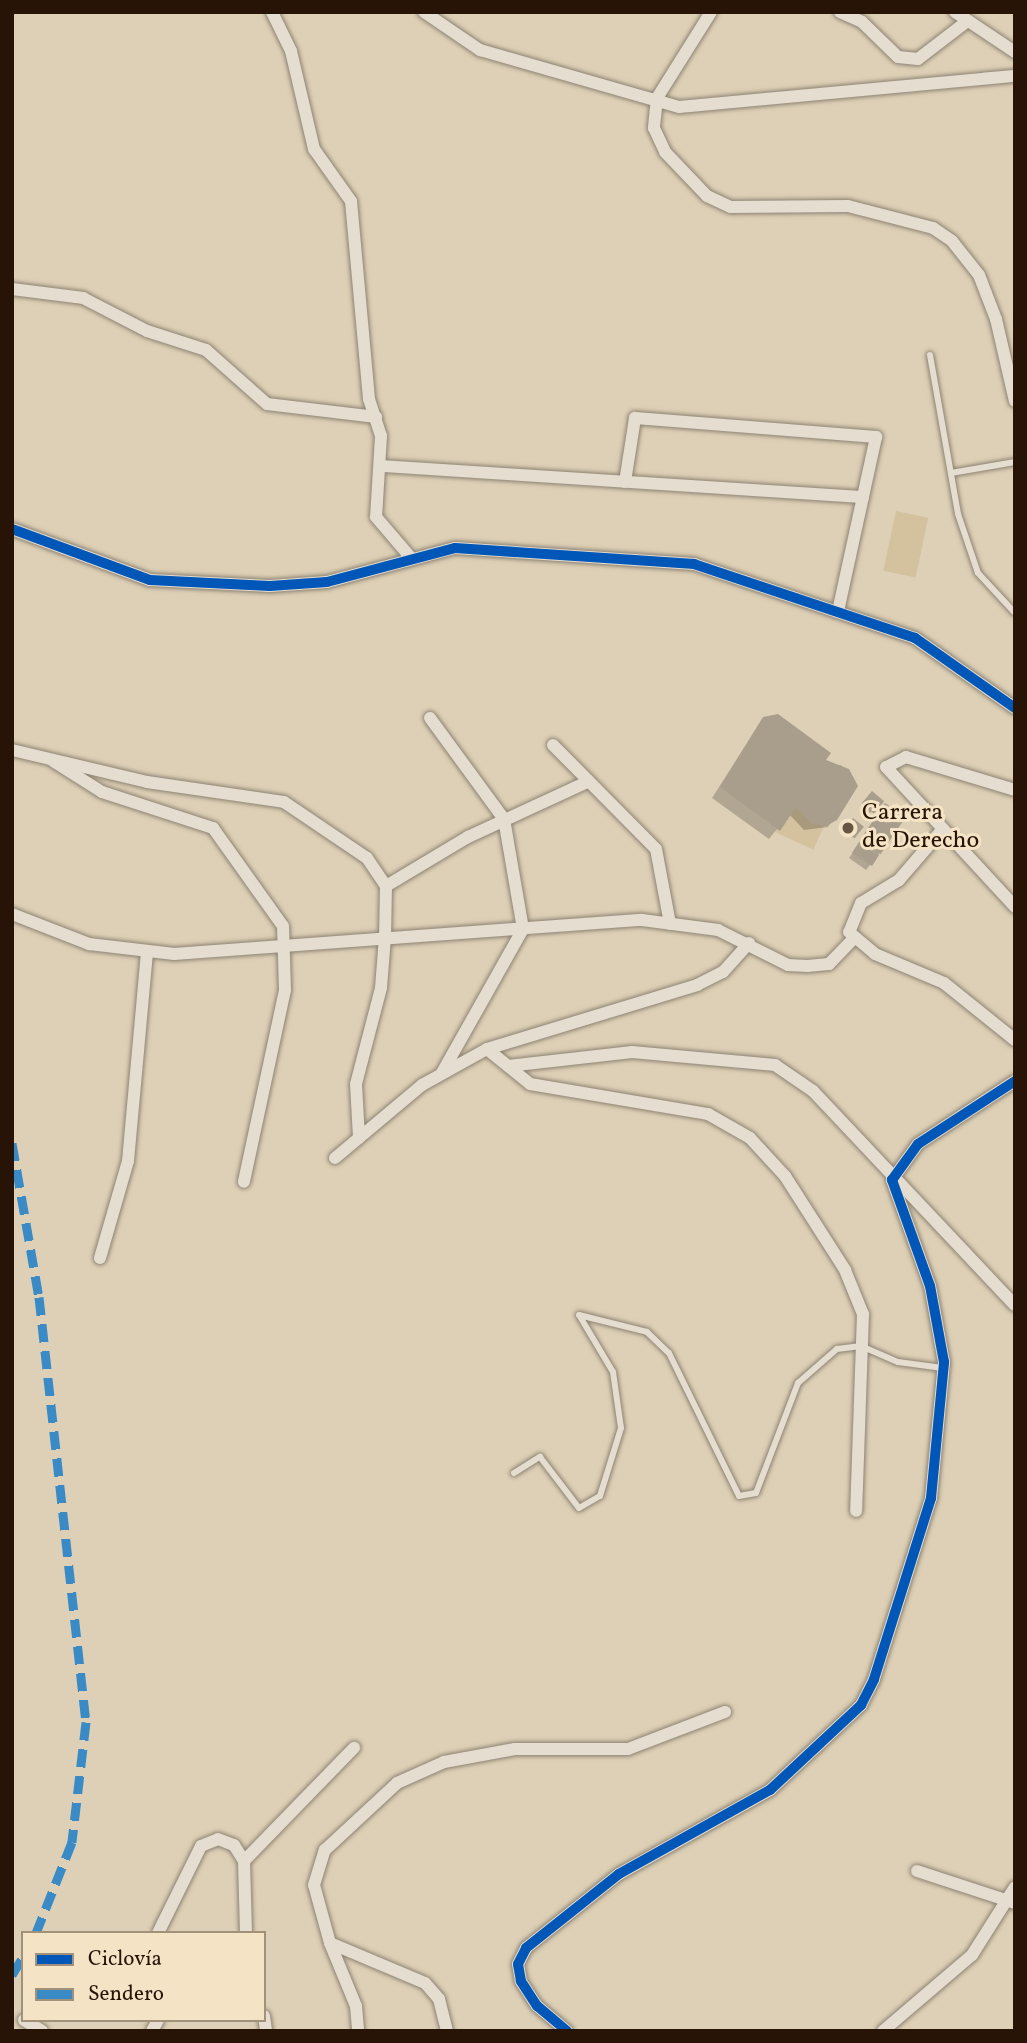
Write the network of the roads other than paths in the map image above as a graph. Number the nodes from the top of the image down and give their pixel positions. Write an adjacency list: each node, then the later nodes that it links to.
1 (272, 12): 14 (street)
2 (424, 12): 10 (street)
3 (710, 12): 10 (street)
4 (840, 12): 6 (street)
5 (955, 12): 7 (street)
6 (856, 15): 7 (street)
7 (965, 23): 8 (street)
8 (1015, 52)
9 (1015, 76): 10 (street)
10 (657, 98): 13 (street)
11 (12, 289): 14 (street)
12 (930, 355): 17 (lane)
13 (1015, 401)
14 (376, 418): 16 (street)
15 (1015, 462): 17 (lane)
16 (382, 466): 18 (street); 21 (street)
17 (951, 473): 23 (lane)
18 (625, 482): 19 (street); 19 (street)
19 (863, 498): 22 (street)
20 (12, 529): 21 (street)
21 (412, 559): 22 (street)
22 (838, 612): 24 (street)
23 (1015, 613)
24 (1015, 708)
25 (430, 718): 31 (street)
26 (553, 745): 29 (street)
27 (12, 750): 28 (street)
28 (41, 754): 33 (street); 40 (street)
29 (589, 781): 31 (street); 36 (street)
30 (1015, 790): 32 (street)
31 (504, 819): 33 (street); 37 (street)
32 (942, 830): 34 (street); 39 (street)
33 (386, 886): 38 (street)
34 (1015, 908)
35 (12, 914): 42 (street)
36 (670, 924): 37 (street); 41 (street)
37 (523, 929): 38 (street); 46 (street)
38 (385, 937): 40 (street); 48 (street)
39 (853, 939): 41 (street); 43 (street)
40 (285, 942): 42 (street); 51 (street)
41 (749, 943): 44 (street)
42 (147, 951): 52 (street)
43 (1015, 1040)
44 (487, 1049): 45 (street); 46 (street)
45 (508, 1066): 50 (street); 54 (street)
46 (441, 1075): 48 (street)
47 (1015, 1081): 50 (street)
48 (359, 1138): 49 (street)
49 (335, 1158)
50 (892, 1180): 53 (street); 55 (street)
51 (244, 1182)
52 (100, 1258)
53 (1015, 1305)
54 (861, 1346): 55 (lane); 56 (lane); 57 (street)
55 (943, 1368): 71 (street)
56 (514, 1473)
57 (856, 1511)
58 (725, 1713): 66 (street)
59 (354, 1748): 60 (street)
60 (244, 1861): 64 (street); 65 (street)
61 (917, 1871): 63 (street)
62 (1015, 1887): 63 (street)
63 (1009, 1902): 72 (street)
64 (159, 1931)
65 (246, 1931)
66 (330, 1943): 69 (street); 70 (street)
67 (26, 2022): 68 (street)
68 (42, 2031)
69 (358, 2031)
70 (447, 2031)
71 (567, 2031)
72 (883, 2031)

